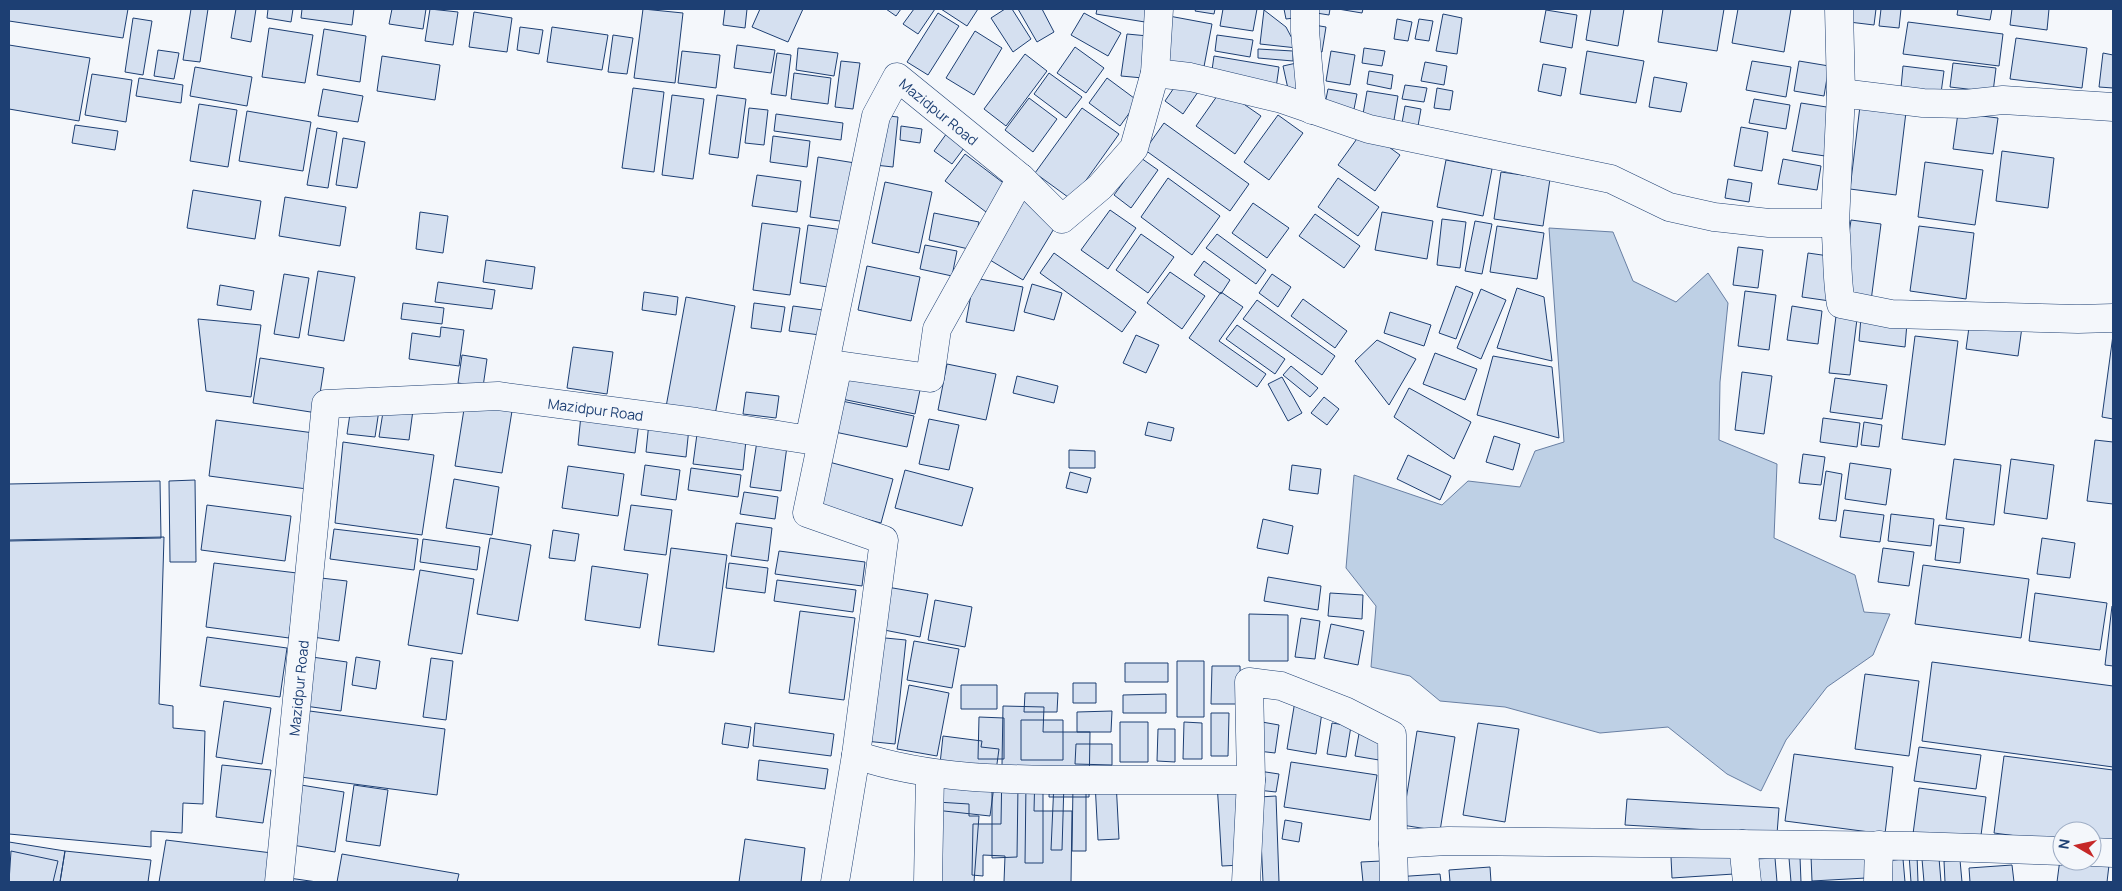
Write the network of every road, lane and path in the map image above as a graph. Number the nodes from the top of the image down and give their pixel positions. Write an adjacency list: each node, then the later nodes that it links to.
1 (1159, 9): 4 (street)
2 (1304, 9): 7 (street)
3 (1839, 9): 5 (street)
4 (1155, 73): 7 (street); 8 (street)
5 (1841, 93): 6 (street); 9 (street)
6 (2113, 107)
7 (1312, 110): 9 (street)
8 (1022, 178): 11 (street); 18 (street, Mazidpur Road)
9 (1835, 223): 10 (street)
10 (2113, 318)
11 (856, 755): 12 (street); 19 (street)
12 (930, 773): 13 (street); 20 (street)
13 (1251, 780): 14 (street); 21 (street)
14 (1393, 844): 15 (street); 22 (street)
15 (1743, 844): 16 (street); 23 (street)
16 (1879, 845): 17 (street); 24 (street)
17 (2052, 851)
18 (279, 882)
19 (835, 882)
20 (928, 882)
21 (1246, 882)
22 (1394, 882)
23 (1747, 882)
24 (1878, 882)

